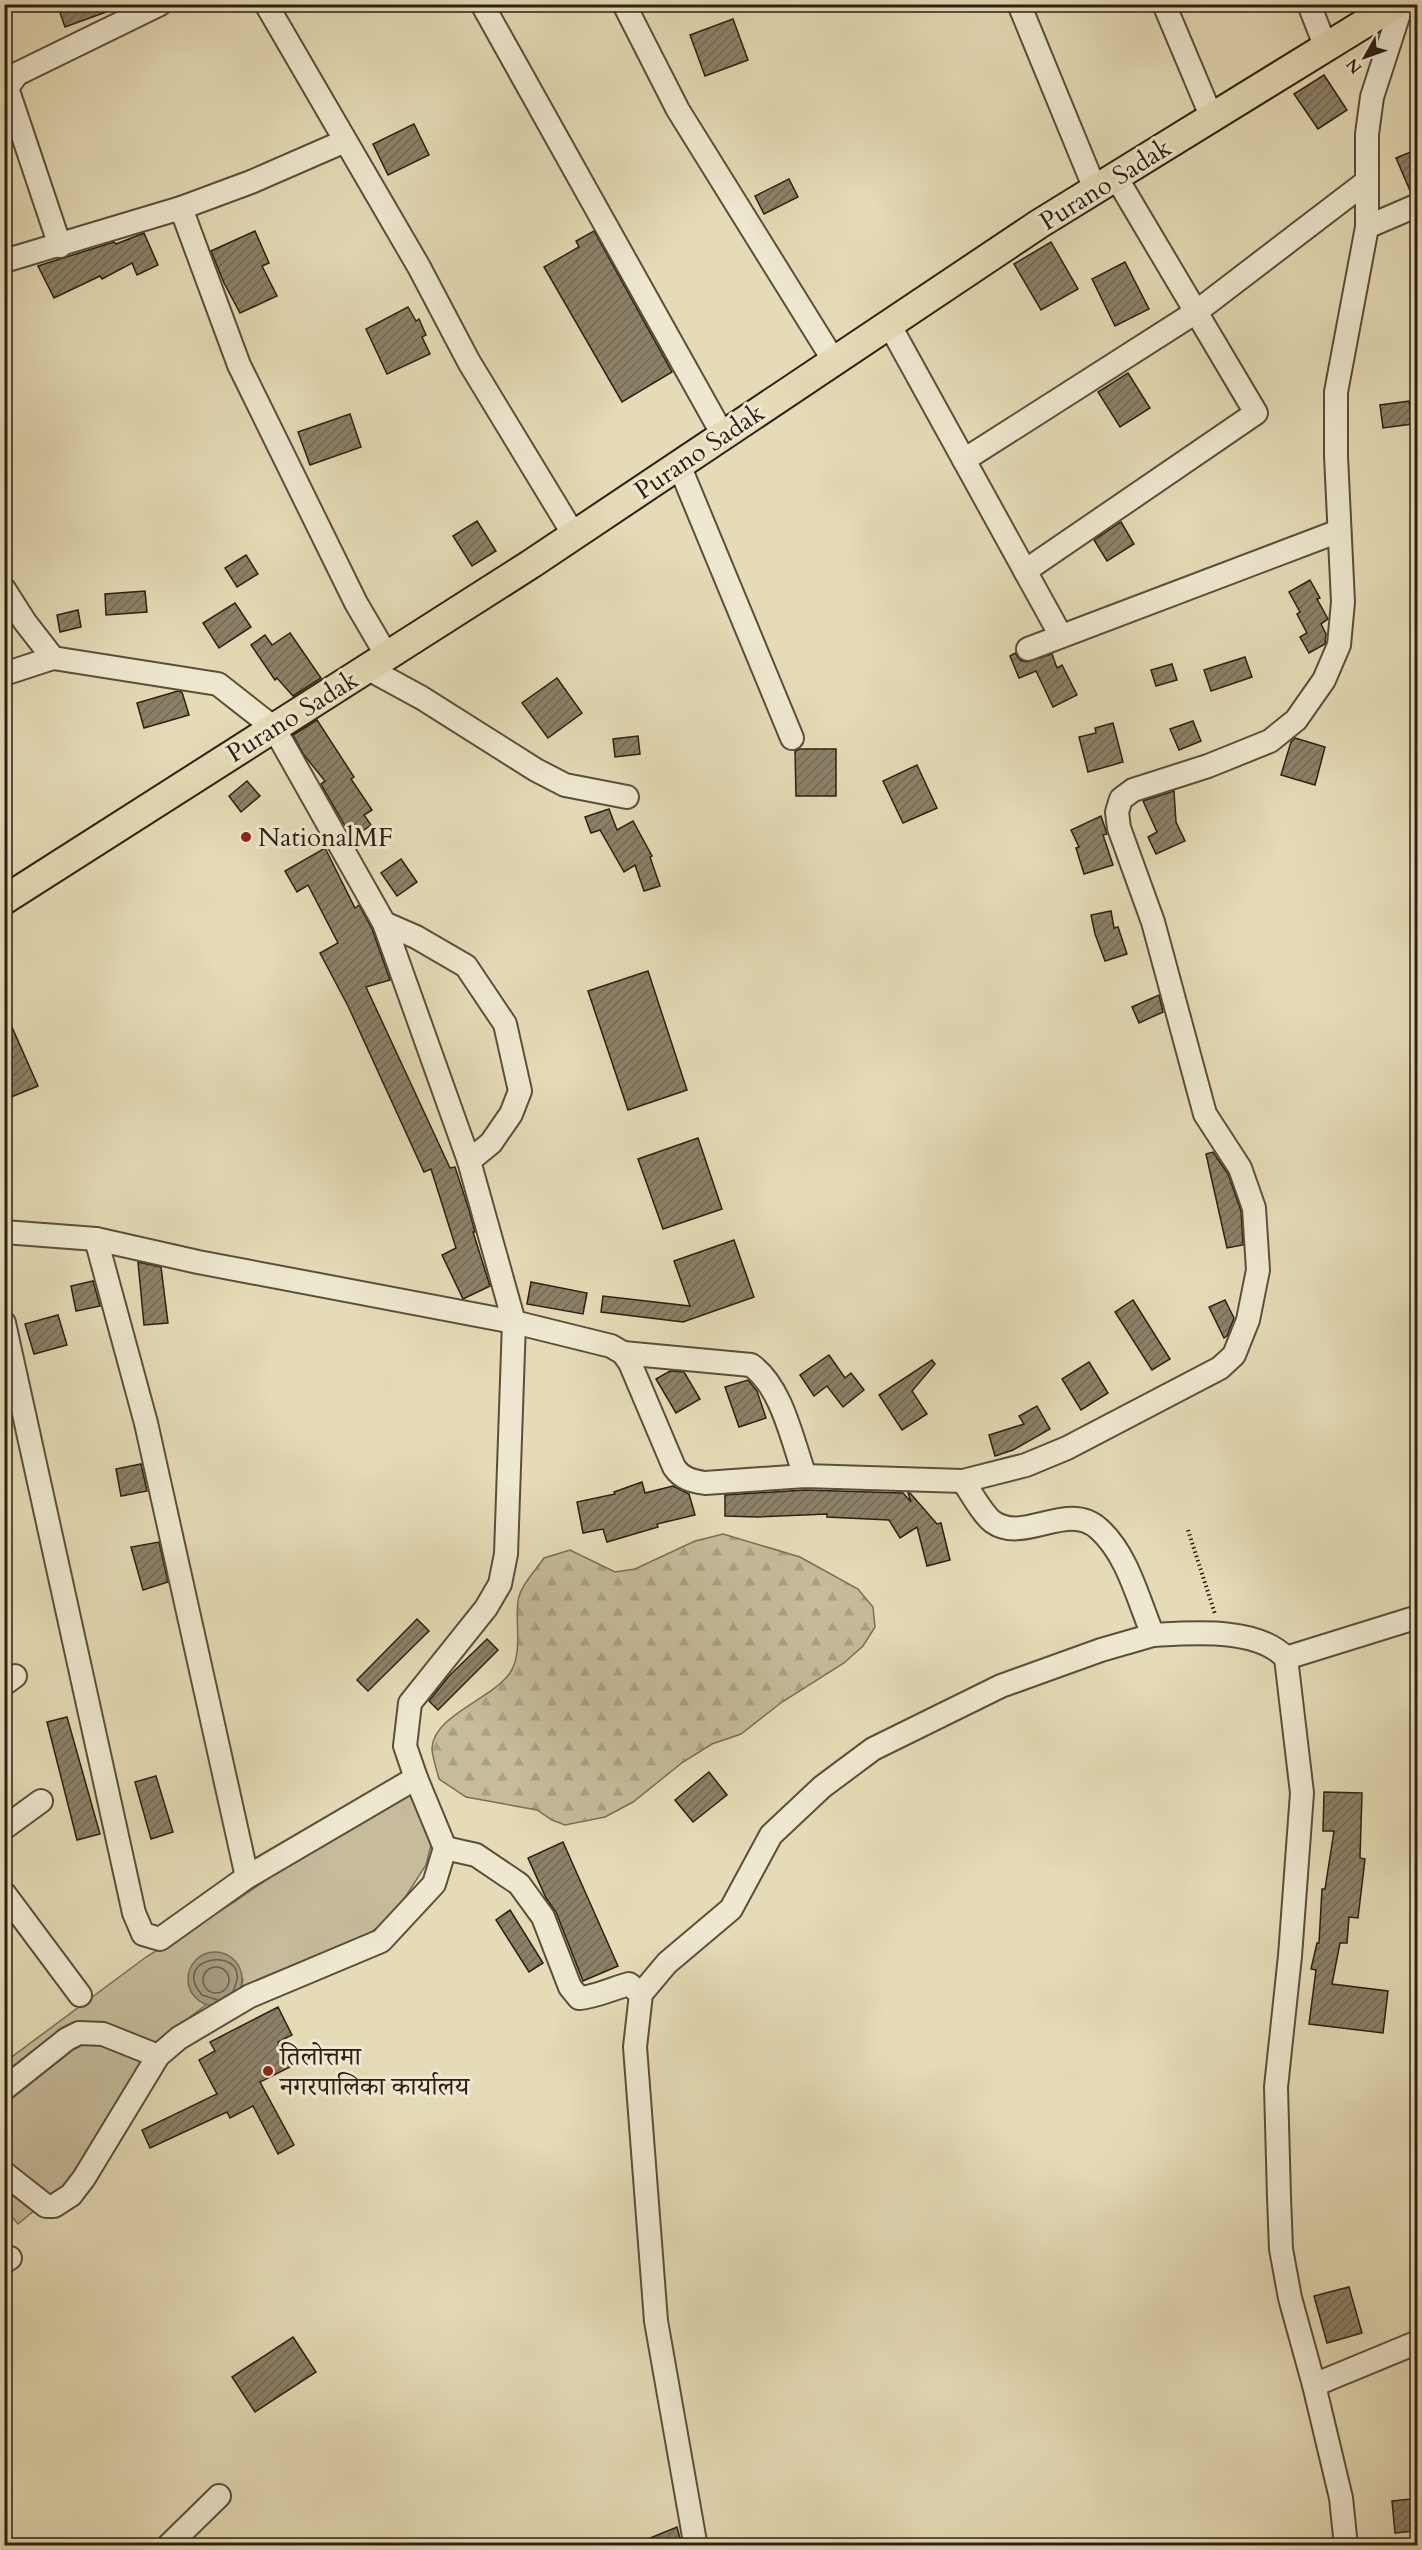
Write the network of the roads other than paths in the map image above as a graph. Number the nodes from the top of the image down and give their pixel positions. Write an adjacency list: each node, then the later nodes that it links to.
1 (160, 4): 17 (street)
2 (266, 4): 11 (street)
3 (482, 4): 22 (street)
4 (624, 4): 21 (street)
5 (1019, 4): 13 (street)
6 (1164, 4): 10 (street)
7 (1309, 4): 9 (street)
8 (1389, 7): 9 (main road, Purano Sadak); 12 (street)
9 (1326, 48): 10 (main road, Purano Sadak)
10 (1212, 118): 13 (main road, Purano Sadak)
11 (345, 141): 15 (street); 26 (street)
12 (1366, 182): 16 (street); 19 (street)
13 (1106, 183): 19 (street); 20 (main road, Purano Sadak)
14 (1418, 205): 16 (street)
15 (181, 208): 17 (street); 32 (street)
16 (1367, 227): 25 (street)
17 (60, 246): 18 (street)
18 (4, 261)
19 (1196, 312): 23 (street); 27 (street)
20 (889, 324): 21 (main road, Purano Sadak); 23 (street)
21 (834, 361): 22 (main road, Purano Sadak)
22 (723, 435): 24 (main road, Purano Sadak)
23 (964, 460): 27 (street)
24 (679, 465): 26 (main road, Purano Sadak); 35 (street)
25 (1339, 531): 29 (street); 46 (street)
26 (574, 535): 32 (main road, Purano Sadak)
27 (1025, 571): 29 (street)
28 (4, 589): 31 (street)
29 (1061, 636): 30 (street)
30 (1028, 649)
31 (53, 658): 33 (street); 34 (street)
32 (377, 662): 34 (main road, Purano Sadak); 36 (street)
33 (4, 674)
34 (274, 728): 37 (main road, Purano Sadak); 38 (street)
35 (792, 738)
36 (627, 797)
37 (4, 900)
38 (384, 923): 39 (street); 39 (street)
39 (469, 1161): 42 (street)
40 (4, 1232): 41 (street)
41 (96, 1239): 42 (street); 54 (street)
42 (514, 1322): 44 (street); 50 (street)
43 (4, 1323): 54 (street)
44 (623, 1353): 45 (street); 45 (street)
45 (805, 1476): 46 (street)
46 (963, 1481): 48 (street)
47 (1418, 1617): 49 (street)
48 (1153, 1635): 49 (street); 57 (street)
49 (1286, 1658): 62 (street)
50 (416, 1778): 53 (street); 54 (street)
51 (41, 1801): 52 (street)
52 (4, 1828)
53 (445, 1848): 57 (street); 58 (street)
54 (247, 1877)
55 (4, 1893): 56 (street)
56 (80, 1995)
57 (641, 1995): 64 (street)
58 (158, 2056): 59 (street); 60 (street)
59 (4, 2089)
60 (4, 2173)
61 (1418, 2342): 62 (street)
62 (1314, 2385): 66 (street)
63 (219, 2496): 65 (street)
64 (695, 2542)
65 (168, 2546)
66 (1346, 2546)

